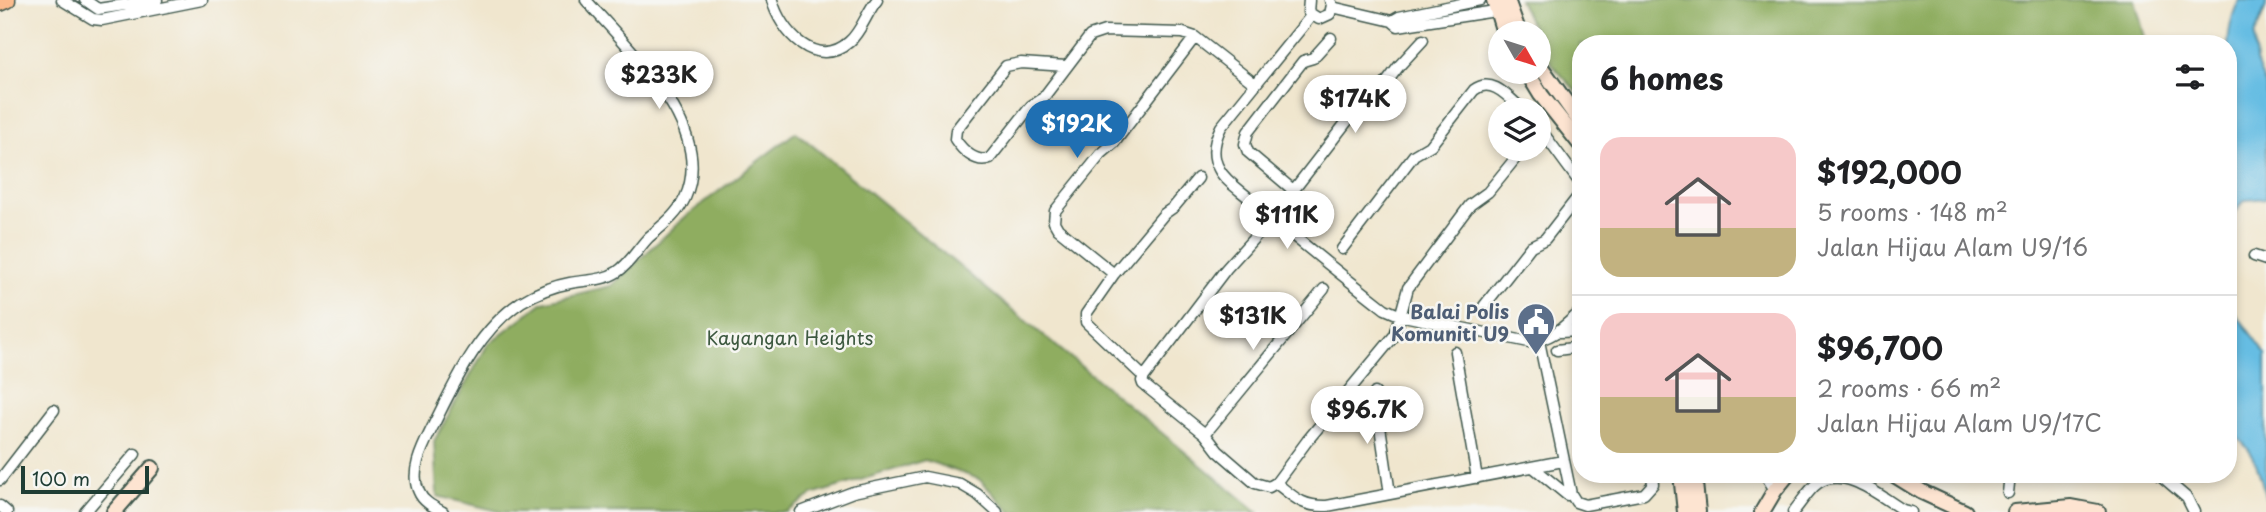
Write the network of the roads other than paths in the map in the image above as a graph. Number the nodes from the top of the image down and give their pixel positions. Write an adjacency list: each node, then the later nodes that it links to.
1 (7, 0): 10 (main road)
2 (62, 0): 5 (street)
3 (85, 0): 4 (street)
4 (157, 0)
5 (202, 0)
6 (586, 0): 79 (street)
7 (772, 0): 8 (street)
8 (877, 0)
9 (1480, 0): 14 (street)
10 (0, 3)
11 (1331, 4): 13 (street); 14 (street)
12 (1502, 5): 14 (street); 15 (street)
13 (1306, 6): 21 (street)
14 (1392, 21)
15 (1512, 21)
16 (1195, 37): 19 (street); 21 (street); 36 (street)
17 (1331, 38): 30 (street)
18 (1423, 40): 30 (street)
19 (1066, 66): 19 (street)
20 (1551, 81): 24 (street)
21 (1255, 84): 32 (street)
22 (1534, 84): 25 (street)
23 (1509, 98): 33 (street)
24 (1572, 111)
25 (1572, 134)
26 (1551, 144): 28 (street)
27 (1513, 161): 39 (street)
28 (1572, 172)
29 (1198, 178): 36 (street)
30 (1293, 190): 32 (street)
31 (1572, 204): 38 (street)
32 (1272, 218): 39 (street); 47 (street)
33 (1342, 249)
34 (2254, 256): 35 (street)
35 (2266, 260)
36 (1114, 274): 47 (street)
37 (1324, 289): 50 (street)
38 (1484, 306)
39 (1399, 315): 43 (street); 57 (street)
40 (1572, 320): 42 (street)
41 (1572, 331): 42 (street)
42 (1560, 332): 43 (street)
43 (1539, 341): 52 (street)
44 (1572, 348): 45 (street)
45 (1557, 350)
46 (1455, 352): 55 (street)
47 (1143, 379): 50 (street)
48 (1375, 393): 70 (street)
49 (54, 410): 56 (street)
50 (1205, 433): 57 (street)
51 (135, 454): 77 (street)
52 (1563, 461): 53 (street); 71 (street)
53 (1533, 467): 55 (street); 71 (street)
54 (152, 468): 78 (street)
55 (1477, 478): 70 (street)
56 (0, 480)
57 (1276, 483): 70 (street)
58 (1653, 483): 71 (street)
59 (1682, 483): 82 (street)
60 (1695, 483): 83 (street)
61 (1771, 483): 68 (street)
62 (1781, 483): 68 (street)
63 (1819, 483): 84 (street)
64 (1857, 483): 75 (street)
65 (1916, 483): 85 (street)
66 (2009, 483): 69 (street)
67 (2170, 483): 73 (street)
68 (1775, 490): 74 (street)
69 (2008, 493)
70 (1390, 494)
71 (1571, 494)
72 (0, 506): 76 (street)
73 (2191, 510)
74 (1760, 511)
75 (1905, 511)
76 (7, 512)
77 (85, 512)
78 (114, 512)
79 (443, 512)
80 (801, 512): 81 (street)
81 (997, 512)
82 (1685, 512)
83 (1698, 512)
84 (1793, 512)
85 (1965, 512)
86 (2015, 512): 87 (street)
87 (2098, 512)

